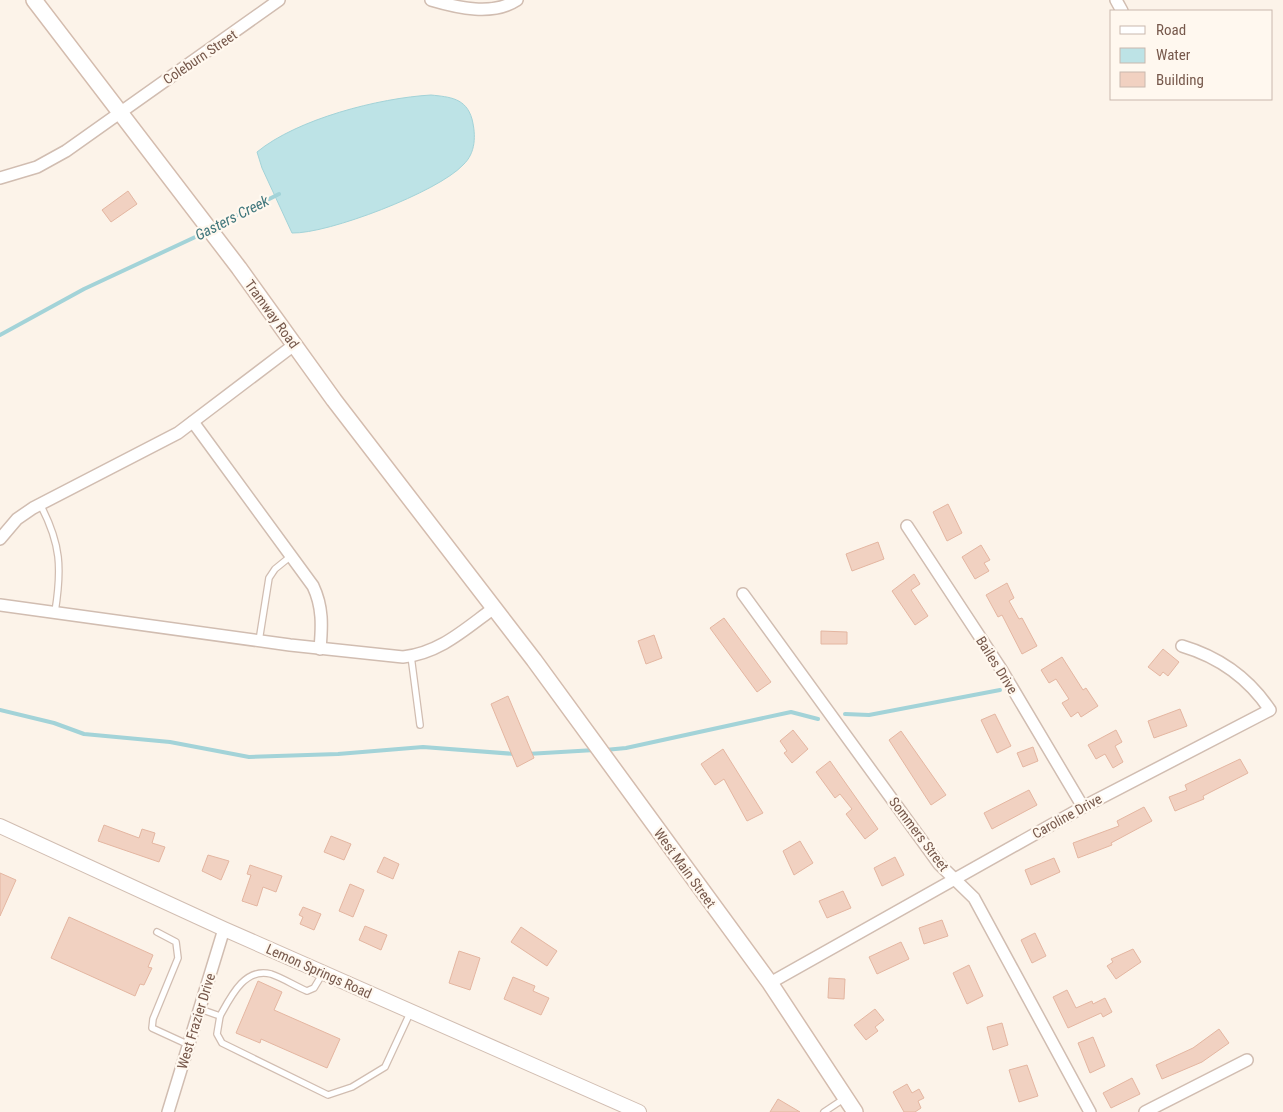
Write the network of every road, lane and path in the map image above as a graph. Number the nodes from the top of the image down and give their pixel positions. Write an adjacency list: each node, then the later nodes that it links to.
1 (34, 0): 5 (main road, Tramway Road)
2 (280, 0): 5 (street, Coleburn Street)
3 (432, 0): 4 (street)
4 (517, 0)
5 (120, 112): 6 (street, Coleburn Street); 7 (main road, Tramway Road)
6 (0, 178)
7 (294, 345): 8 (street); 15 (main road, Tramway Road)
8 (193, 422): 9 (street); 12 (street)
9 (40, 504): 11 (street); 16 (lane)
10 (907, 526): 23 (street, Bailes Drive)
11 (0, 539)
12 (292, 556): 18 (lane); 20 (street)
13 (743, 594): 25 (street, Sommers Street)
14 (0, 605): 16 (street)
15 (494, 608): 17 (main road, Tramway Road); 21 (street)
16 (55, 612): 18 (street)
17 (510, 628): 29 (main road, West Main Street)
18 (259, 641): 20 (street)
19 (1182, 646): 23 (street, Caroline Drive)
20 (320, 649): 21 (street)
21 (411, 656): 22 (lane)
22 (420, 725)
23 (1083, 807): 25 (street, Caroline Drive)
24 (0, 826): 26 (street, Lemon Springs Road)
25 (954, 879): 29 (street, Caroline Drive); 40 (street, Sommers Street)
26 (224, 930): 28 (street, Lemon Springs Road); 30 (street, West Frazier Drive)
27 (157, 932): 33 (lane)
28 (323, 973): 31 (street, Lemon Springs Road); 32 (lane)
29 (770, 983): 35 (main road, West Main Street)
30 (200, 1009): 32 (lane); 33 (street, West Frazier Drive)
31 (411, 1011): 32 (lane); 37 (street, Lemon Springs Road)
32 (220, 1016)
33 (189, 1044): 36 (street, West Frazier Drive)
34 (1247, 1060): 41 (street)
35 (845, 1097): 38 (lane); 39 (main road, West Main Street)
36 (168, 1112)
37 (639, 1112)
38 (824, 1112)
39 (855, 1112)
40 (1090, 1112)
41 (1145, 1112)

